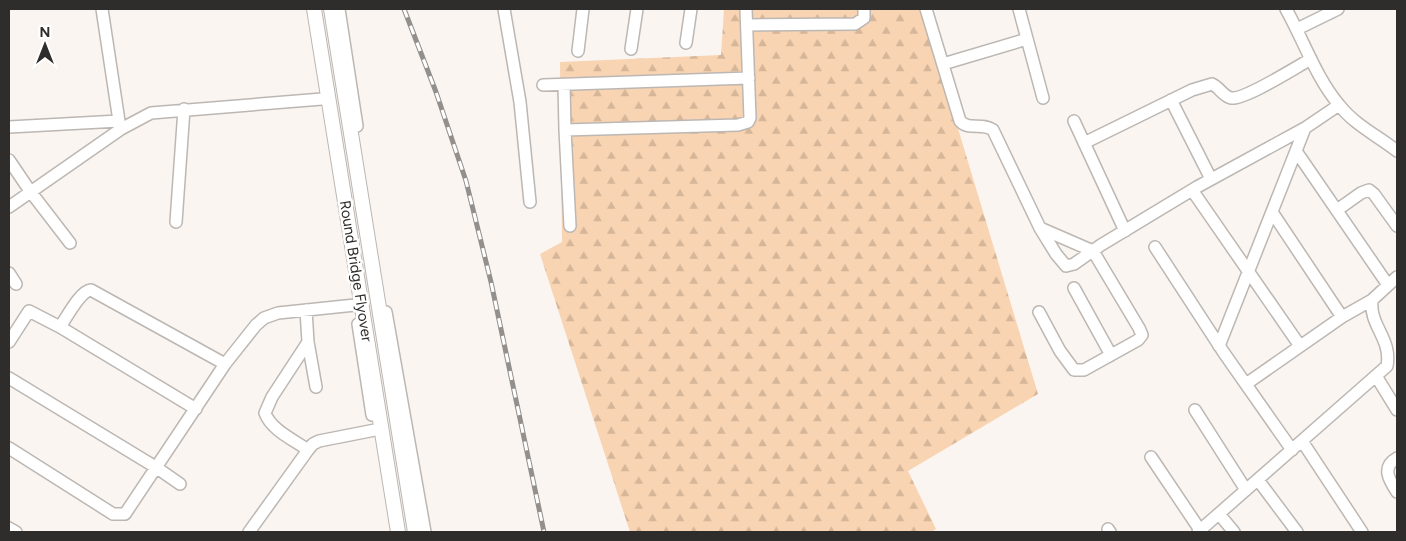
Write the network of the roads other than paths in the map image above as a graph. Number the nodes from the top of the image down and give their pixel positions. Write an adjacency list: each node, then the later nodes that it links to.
1 (102, 9): 33 (street)
2 (308, 9): 28 (street)
3 (314, 9): 98 (main road, Round Bridge Flyover)
4 (331, 9): 99 (main road, Round Bridge Flyover)
5 (339, 9): 100 (street)
6 (504, 9): 44 (street)
7 (583, 9): 21 (street)
8 (637, 9): 20 (street)
9 (691, 9): 19 (street)
10 (746, 9): 16 (street)
11 (864, 9): 16 (street)
12 (926, 9): 23 (street)
13 (1019, 9): 18 (street)
14 (1286, 9): 17 (street)
15 (1338, 9): 17 (street)
16 (747, 25): 24 (street)
17 (1297, 29): 22 (street)
18 (1027, 38): 23 (street); 27 (street)
19 (686, 44)
20 (631, 49)
21 (578, 51)
22 (1311, 59): 29 (street); 30 (street)
23 (942, 64): 51 (street)
24 (749, 78): 26 (street); 36 (street)
25 (542, 85): 26 (street)
26 (564, 85): 36 (street)
27 (1043, 98)
28 (322, 99): 31 (street); 62 (street)
29 (1171, 100): 37 (street); 41 (street)
30 (1339, 105): 35 (street); 39 (street)
31 (184, 109): 33 (street); 48 (street)
32 (1074, 121): 37 (street)
33 (120, 125): 34 (street); 43 (street)
34 (9, 127)
35 (1305, 128): 38 (street); 41 (street)
36 (565, 130): 49 (street)
37 (1084, 143): 52 (street)
38 (1296, 151): 46 (street); 47 (street)
39 (1397, 151)
40 (9, 160): 43 (street)
41 (1211, 179): 42 (street)
42 (1192, 190): 52 (street); 57 (street)
43 (30, 191): 45 (street); 53 (street)
44 (530, 202)
45 (9, 207)
46 (1337, 210): 50 (street); 58 (street)
47 (1272, 212): 57 (street); 65 (street)
48 (176, 222)
49 (570, 226)
50 (1397, 226)
51 (1040, 228): 55 (street); 55 (street)
52 (1125, 231): 55 (street)
53 (70, 243)
54 (1155, 247): 69 (street)
55 (1093, 251): 71 (street)
56 (9, 273): 59 (street)
57 (1249, 274): 69 (street); 70 (street)
58 (1393, 281): 61 (street)
59 (16, 284)
60 (1074, 288): 71 (street)
61 (1372, 300): 65 (street); 73 (street)
62 (355, 305): 63 (street); 80 (street)
63 (306, 310): 68 (street); 72 (street)
64 (1039, 312): 71 (street)
65 (1342, 317): 70 (street)
66 (60, 327): 67 (street); 72 (street); 77 (street)
67 (9, 342)
68 (308, 342): 76 (street); 83 (street)
69 (1219, 346): 75 (street)
70 (1300, 346): 75 (street)
71 (1111, 355)
72 (225, 364): 77 (street)
73 (1376, 376): 79 (street); 81 (street)
74 (9, 378): 87 (street)
75 (1246, 384): 84 (street)
76 (316, 387)
77 (196, 409): 87 (street)
78 (1195, 410): 90 (street)
79 (1397, 410)
80 (375, 430): 83 (street); 97 (street)
81 (1302, 441): 84 (street); 103 (street)
82 (9, 448): 87 (street)
83 (308, 450): 96 (street)
84 (1292, 450): 88 (street)
85 (1151, 457): 94 (street)
86 (1397, 458): 91 (street)
87 (157, 468): 89 (street)
88 (1258, 480): 90 (street); 102 (street)
89 (180, 484)
90 (1246, 490): 92 (street)
91 (1397, 492)
92 (1219, 514): 94 (street); 101 (street)
93 (9, 528): 95 (street)
94 (1199, 531)
95 (16, 532)
96 (249, 532)
97 (391, 532)
98 (398, 532)
99 (414, 532)
100 (425, 532)
101 (1234, 532)
102 (1298, 532)
103 (1362, 532)

